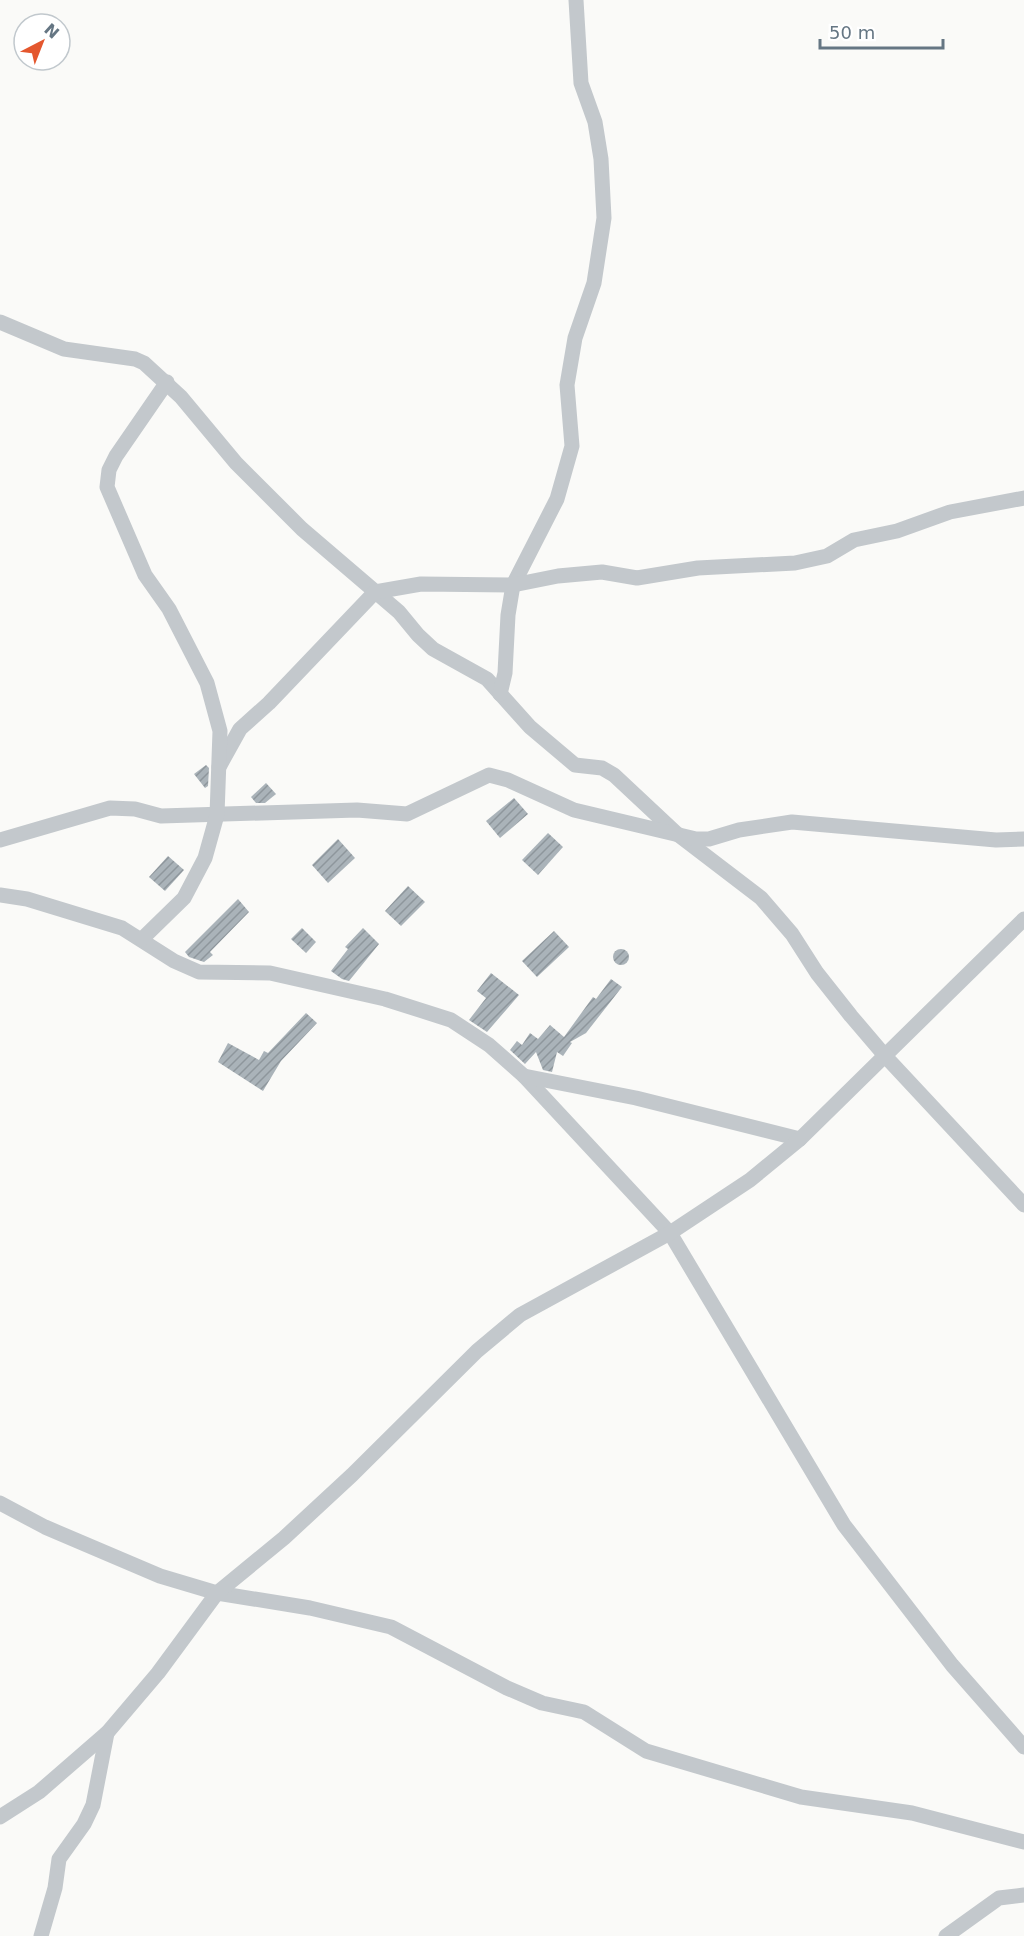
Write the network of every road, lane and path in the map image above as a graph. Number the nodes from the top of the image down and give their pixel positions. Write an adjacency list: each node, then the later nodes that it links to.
1 (576, 0): 5 (street)
2 (0, 322): 3 (street)
3 (167, 382): 6 (street); 8 (street)
4 (1024, 498): 5 (street)
5 (513, 585): 6 (street); 7 (street)
6 (375, 591): 7 (street); 8 (street)
7 (500, 694): 10 (street)
8 (219, 767): 9 (street)
9 (217, 815): 10 (street); 12 (street); 15 (street)
10 (676, 833): 11 (street); 16 (street)
11 (1024, 838)
12 (0, 840)
13 (0, 895): 15 (street)
14 (1024, 919): 16 (street)
15 (142, 939): 17 (street)
16 (886, 1057): 18 (street); 19 (street)
17 (524, 1076): 18 (street); 20 (street)
18 (800, 1139): 20 (street)
19 (1024, 1205)
20 (670, 1233): 22 (street); 24 (street)
21 (0, 1503): 22 (street)
22 (217, 1593): 23 (street); 26 (street)
23 (107, 1733): 25 (street); 28 (street)
24 (1024, 1747)
25 (0, 1817)
26 (1024, 1842)
27 (1024, 1895): 29 (street)
28 (40, 1936)
29 (946, 1936)

